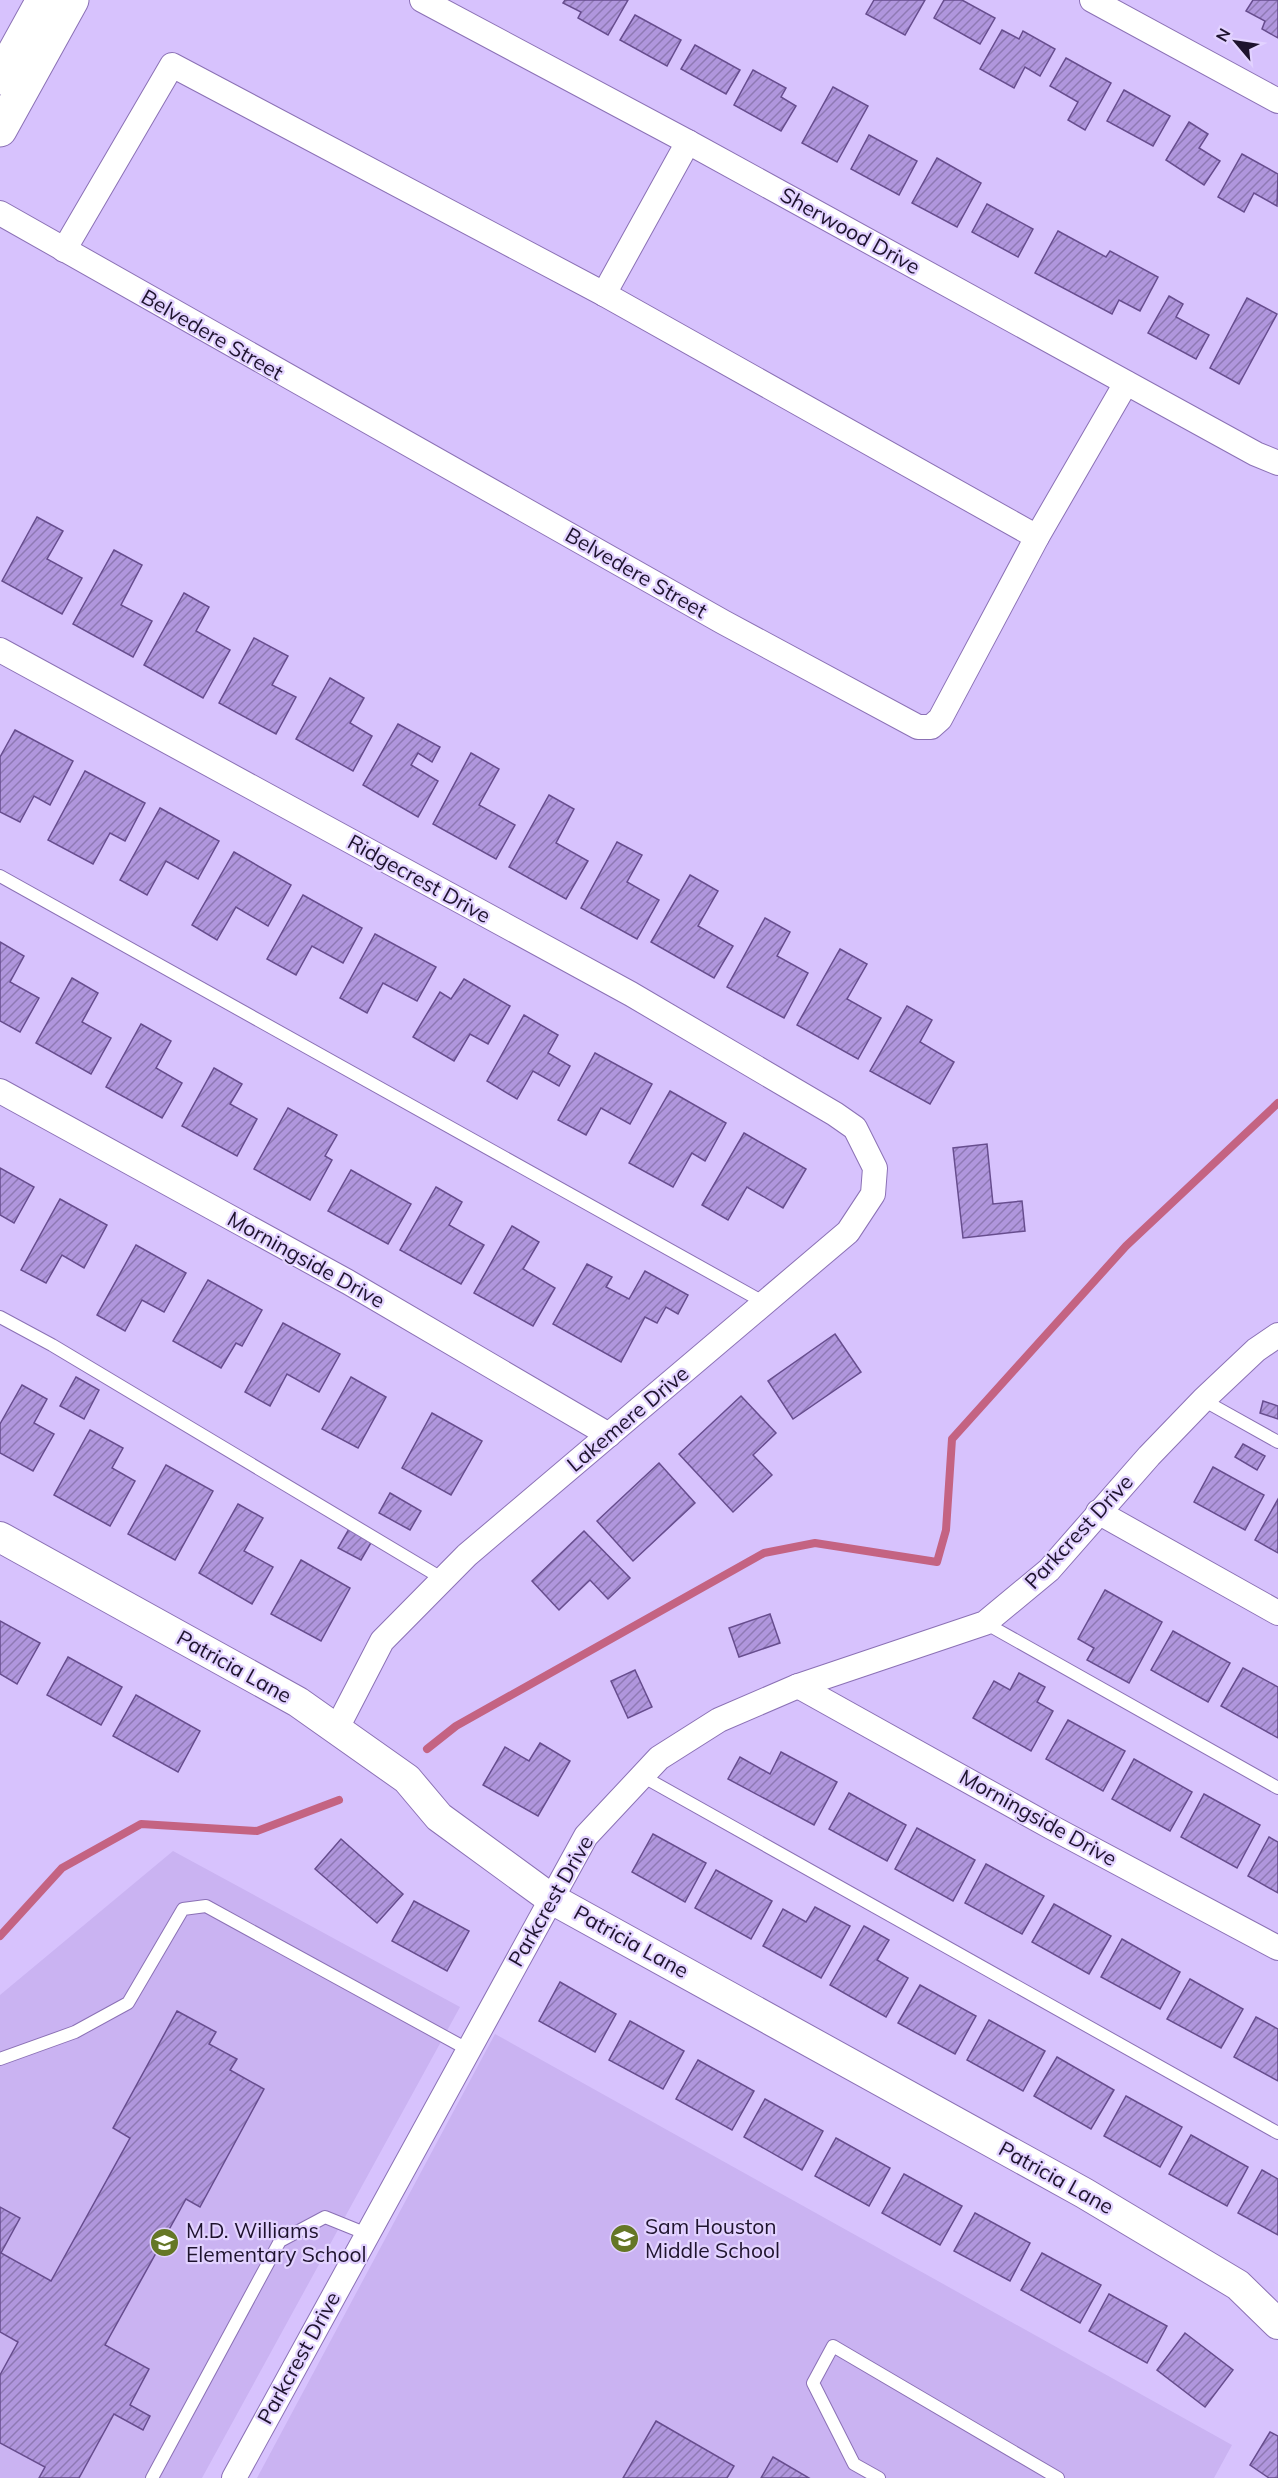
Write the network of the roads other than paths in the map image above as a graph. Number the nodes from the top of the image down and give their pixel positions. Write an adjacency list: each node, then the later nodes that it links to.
1 (43, 0): 5 (main road)
2 (72, 0): 7 (main road)
3 (422, 0): 8 (street, Sherwood Drive)
4 (1092, 0): 6 (street)
5 (0, 78)
6 (1278, 101)
7 (0, 130)
8 (688, 142): 11 (street); 12 (street, Sherwood Drive)
9 (0, 213): 10 (street, Belvedere Street)
10 (64, 250): 11 (street); 14 (street, Belvedere Street)
11 (604, 294): 14 (street)
12 (1126, 383): 13 (street, Sherwood Drive); 14 (street, Belvedere Street)
13 (1278, 463)
14 (1038, 537)
15 (0, 650): 18 (street, Ridgecrest Drive)
16 (0, 876): 19 (lane)
17 (0, 1091): 23 (street, Morningside Drive)
18 (835, 1114): 19 (street, Lakemere Drive)
19 (765, 1303): 23 (street, Lakemere Drive)
20 (0, 1317): 27 (lane)
21 (1278, 1335): 22 (street, Parkcrest Drive)
22 (1203, 1400): 24 (lane); 25 (street, Parkcrest Drive)
23 (609, 1435): 27 (street, Lakemere Drive)
24 (1278, 1442)
25 (1098, 1512): 28 (street); 29 (street, Parkcrest Drive)
26 (0, 1537): 31 (street, Patricia Lane)
27 (443, 1579): 31 (street, Lakemere Drive)
28 (1278, 1612)
29 (985, 1623): 30 (street, Parkcrest Drive); 33 (lane)
30 (798, 1686): 32 (street, Parkcrest Drive); 35 (street, Morningside Drive)
31 (337, 1728): 34 (street, Patricia Lane)
32 (642, 1776): 34 (street, Parkcrest Drive); 38 (lane)
33 (1278, 1788)
34 (550, 1898): 36 (street, Parkcrest Drive); 40 (street, Patricia Lane)
35 (1278, 1948)
36 (467, 2049): 37 (lane); 39 (street, Parkcrest Drive)
37 (0, 2059)
38 (1278, 2133)
39 (367, 2234): 41 (lane); 42 (street, Parkcrest Drive)
40 (1278, 2324)
41 (152, 2478)
42 (234, 2478)
43 (879, 2478): 44 (lane)
44 (1058, 2478)

